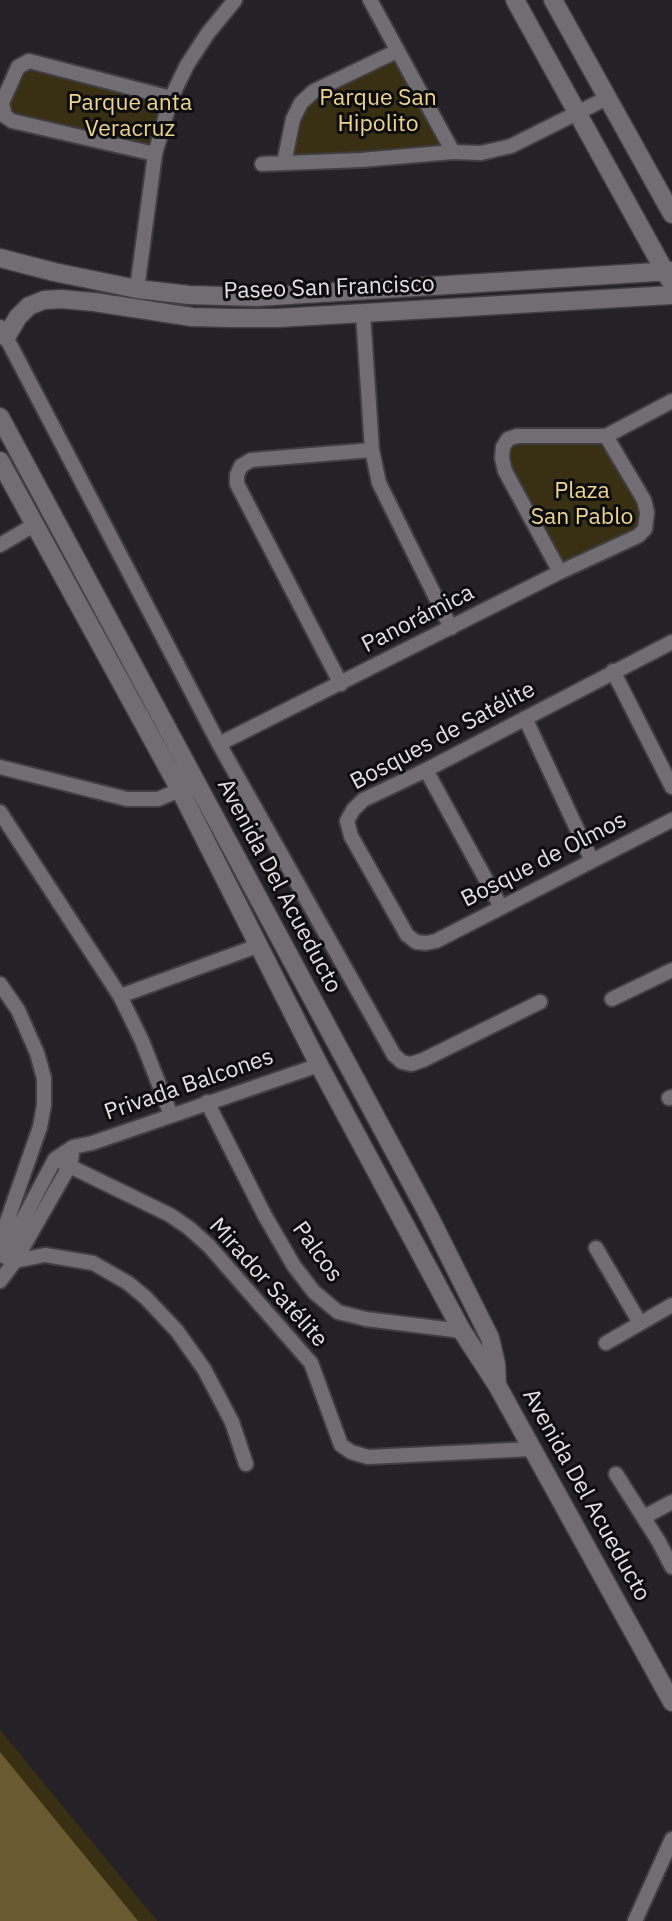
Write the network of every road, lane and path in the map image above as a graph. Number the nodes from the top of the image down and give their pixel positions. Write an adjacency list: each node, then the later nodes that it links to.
1 (235, 0): 6 (street)
2 (370, 0): 5 (street)
3 (515, 0): 8 (street)
4 (553, 0): 7 (street)
5 (397, 51): 9 (street); 11 (street)
6 (171, 98): 10 (street); 10 (street)
7 (607, 98): 8 (street); 13 (street)
8 (578, 114): 9 (street); 15 (street)
9 (453, 152): 11 (street)
10 (155, 154): 16 (street)
11 (284, 163): 12 (street)
12 (262, 164)
13 (672, 214)
14 (0, 258): 16 (street, Paseo San Francisco)
15 (670, 275): 16 (street, Paseo San Francisco)
16 (137, 289)
17 (672, 295): 18 (street, Paseo San Francisco)
18 (363, 313): 19 (street, Paseo San Francisco); 23 (street)
19 (3, 333): 33 (street, Avenida Del Acueducto)
20 (672, 401): 22 (street)
21 (0, 417): 62 (street, Avenida Del Acueducto)
22 (606, 436): 27 (street, Panorámica); 27 (street)
23 (372, 450): 28 (street); 31 (street)
24 (0, 461): 25 (street, Avenida Del Acueducto)
25 (34, 524): 26 (street); 37 (street, Avenida Del Acueducto)
26 (0, 545)
27 (560, 572): 28 (street, Panorámica)
28 (451, 628): 31 (street, Panorámica)
29 (672, 642): 30 (street, Bosques de Satélite)
30 (613, 671): 32 (street, Bosques de Satélite); 36 (street)
31 (341, 684): 33 (street, Panorámica)
32 (525, 718): 35 (street, Bosques de Satélite); 40 (street)
33 (219, 744): 48 (street, Avenida Del Acueducto)
34 (2, 764): 37 (street)
35 (426, 770): 41 (street); 42 (street, Bosques de Satélite)
36 (672, 787)
37 (180, 790): 43 (street, Avenida Del Acueducto)
38 (0, 812): 46 (street)
39 (672, 820): 40 (street, Bosque de Olmos)
40 (592, 861): 41 (street, Bosque de Olmos)
41 (502, 907): 42 (street, Bosque de Olmos)
42 (436, 941)
43 (260, 945): 46 (street); 49 (street, Avenida Del Acueducto)
44 (672, 970): 47 (street)
45 (0, 984): 56 (street)
46 (120, 996): 51 (street)
47 (612, 999)
48 (540, 1002)
49 (319, 1065): 50 (street, Privada Balcones); 60 (street, Avenida Del Acueducto)
50 (207, 1102): 51 (street, Privada Balcones); 60 (street, Palcos)
51 (171, 1115): 52 (street, Privada Balcones)
52 (73, 1147): 53 (street, Privada Balcones); 54 (street, Privada Balcones)
53 (55, 1159): 54 (street, Mirador Satélite); 56 (street, Privada Balcones)
54 (70, 1165): 56 (street, Privada Balcones); 63 (street, Mirador Satélite)
55 (596, 1248): 59 (street)
56 (6, 1259): 57 (street, Privada Balcones); 64 (street)
57 (0, 1281)
58 (672, 1305): 59 (street)
59 (640, 1323): 61 (street)
60 (462, 1331): 62 (street, Avenida Del Acueducto)
61 (606, 1343)
62 (497, 1385): 63 (street, Avenida Del Acueducto)
63 (533, 1449): 69 (street, Avenida Del Acueducto)
64 (246, 1464)
65 (617, 1474): 67 (street)
66 (672, 1502): 67 (street)
67 (644, 1517): 68 (street)
68 (672, 1567)
69 (672, 1702)
70 (672, 1839): 71 (street)
71 (635, 1921)

